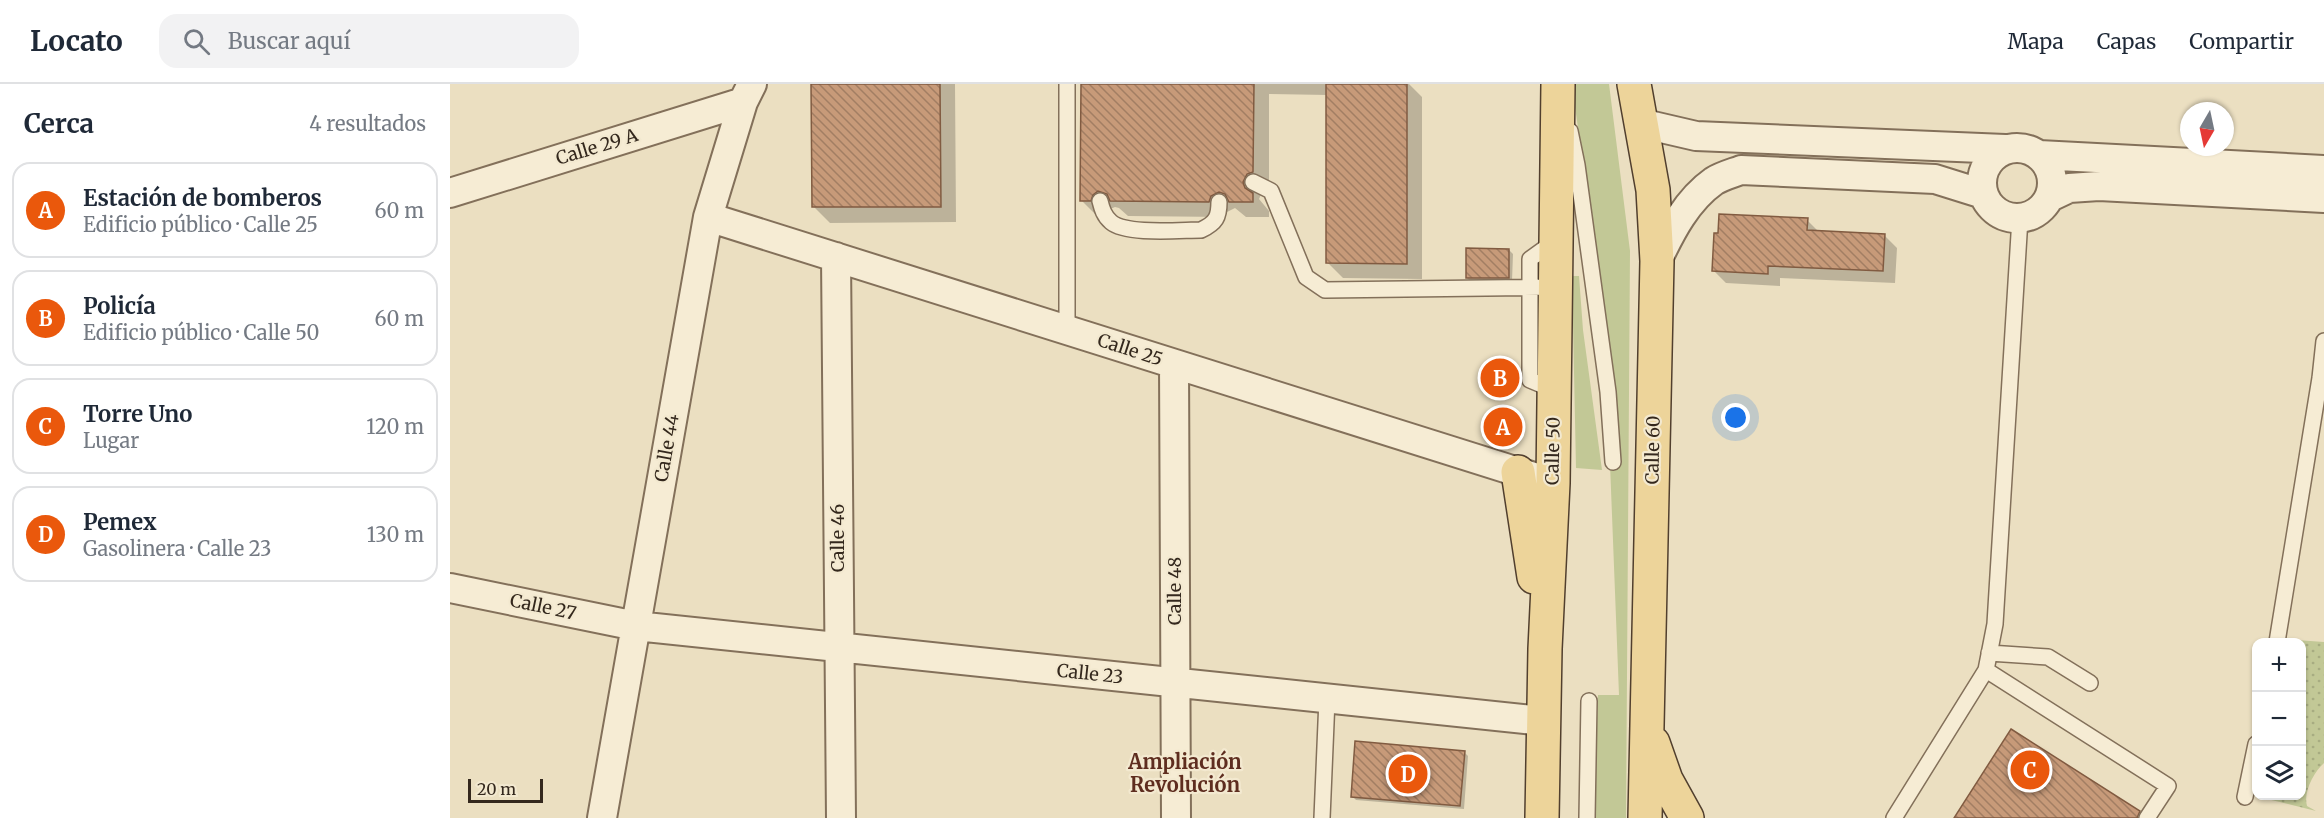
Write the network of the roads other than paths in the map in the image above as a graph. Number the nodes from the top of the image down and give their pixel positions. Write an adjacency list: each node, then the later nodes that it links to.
1 (1068, 84): 21 (lane)
2 (1559, 84): 20 (main road, Calle 50); 24 (lane)
3 (1634, 84): 5 (main road, Calle 60)
4 (748, 93): 10 (street, Calle 29 A); 16 (street, Calle 44)
5 (1640, 123): 6 (street); 19 (main road, Calle 60)
6 (2005, 149): 7 (street); 11 (street)
7 (2039, 155): 8 (street); 12 (street)
8 (2324, 170)
9 (1253, 182): 20 (lane)
10 (450, 193)
11 (1983, 194): 17 (street); 19 (street)
12 (2050, 197): 13 (street); 17 (street)
13 (2324, 198)
14 (1100, 201): 15 (lane)
15 (1219, 202)
16 (708, 217): 18 (street, Calle 25); 28 (street, Calle 44)
17 (2020, 218): 32 (lane)
18 (837, 257): 21 (street, Calle 25); 30 (street, Calle 46)
19 (1656, 261): 39 (main road, Calle 60)
20 (1543, 287): 26 (main road, Calle 50)
21 (1067, 330): 23 (street, Calle 25)
22 (2324, 341): 29 (lane)
23 (1174, 364): 25 (street, Calle 25); 34 (street, Calle 48)
24 (1613, 462)
25 (1518, 472): 26 (street, Calle 25); 31 (main road)
26 (1553, 483): 31 (main road, Calle 50)
27 (450, 588): 28 (street, Calle 27)
28 (636, 626): 30 (street, Calle 23); 43 (street, Calle 44)
29 (2278, 638)
30 (839, 648): 34 (street, Calle 23); 44 (street, Calle 46)
31 (1545, 649): 38 (main road, Calle 50)
32 (1989, 653): 33 (lane); 35 (lane)
33 (1986, 670): 42 (lane); 51 (lane)
34 (1176, 683): 36 (street, Calle 23); 45 (street, Calle 48)
35 (2090, 683)
36 (1328, 699): 38 (street, Calle 23); 46 (lane)
37 (1589, 701): 48 (lane)
38 (1544, 721): 47 (main road, Calle 50)
39 (1647, 724): 49 (main road, Calle 60); 50 (main road)
40 (2256, 746): 41 (lane)
41 (2245, 797)
42 (1901, 815)
43 (602, 818)
44 (841, 818)
45 (1176, 818)
46 (1322, 818)
47 (1542, 818)
48 (1587, 818)
49 (1645, 818)
50 (1687, 818)
51 (2147, 818)

